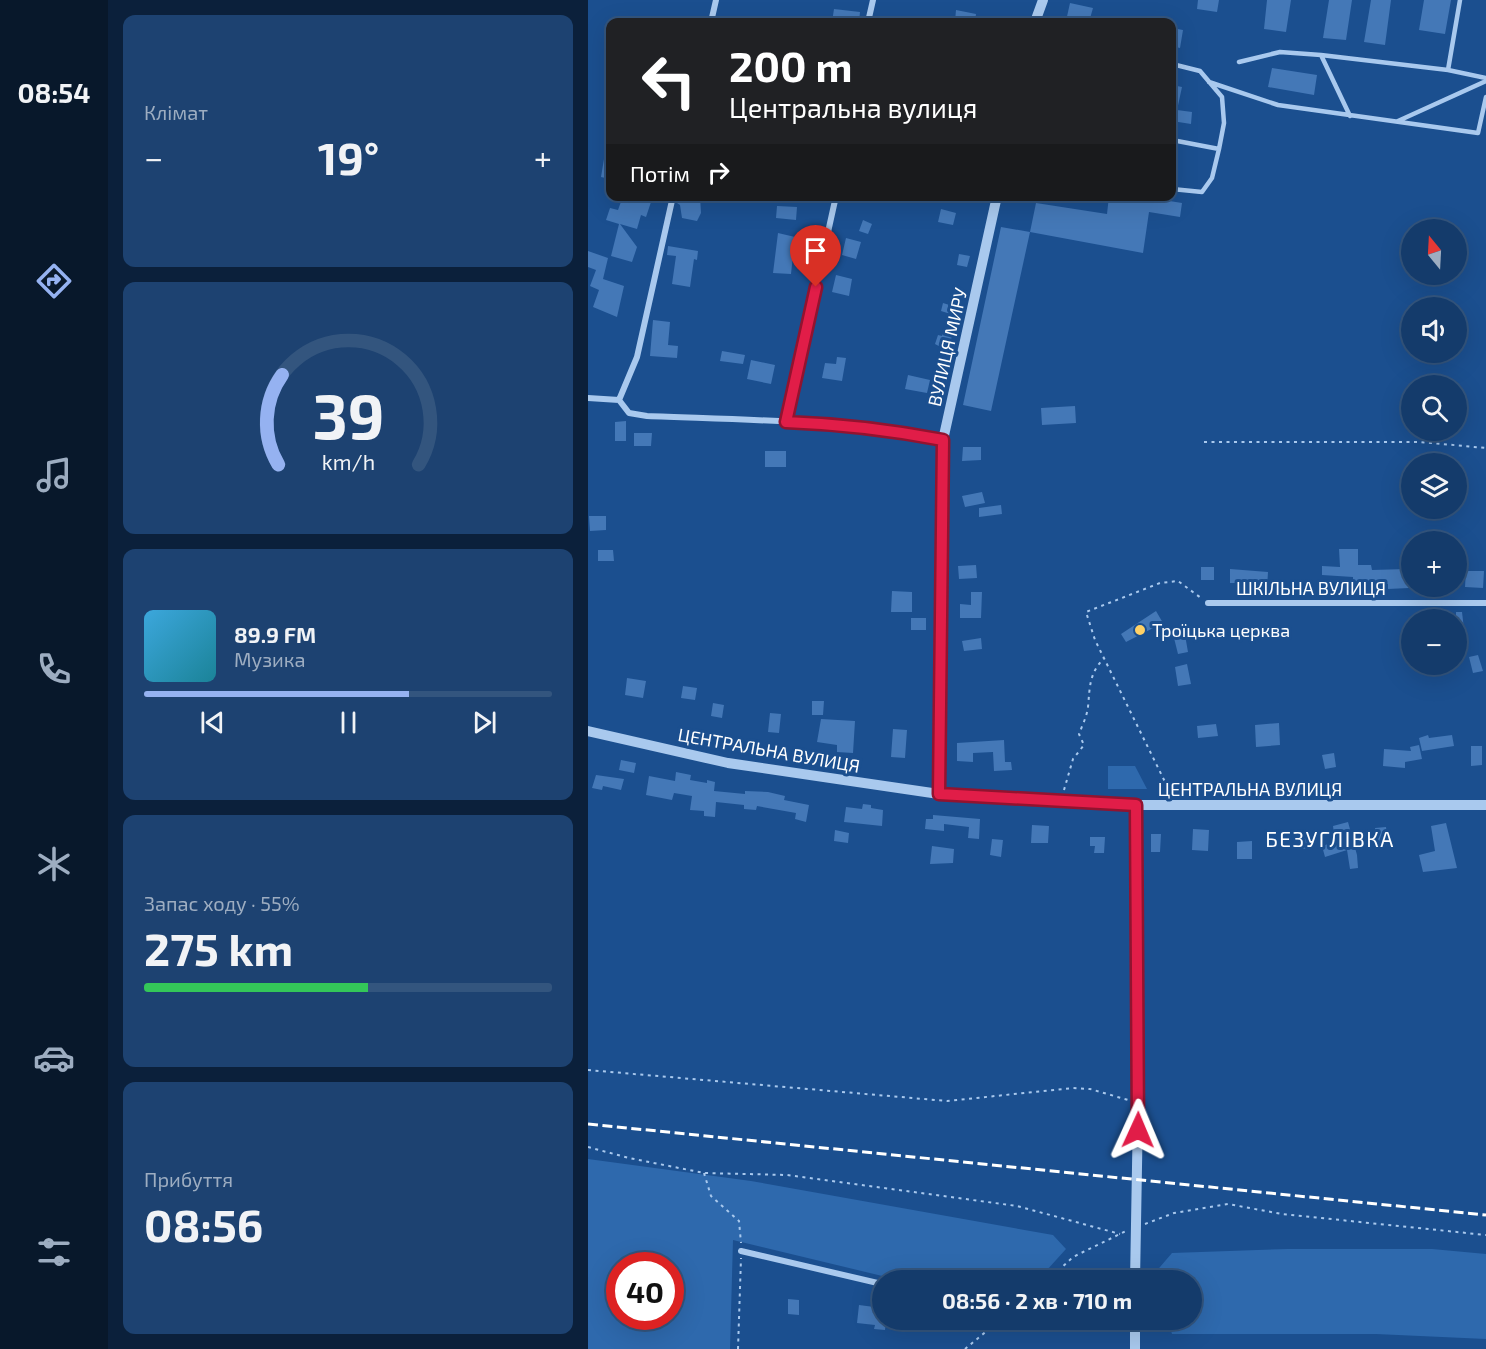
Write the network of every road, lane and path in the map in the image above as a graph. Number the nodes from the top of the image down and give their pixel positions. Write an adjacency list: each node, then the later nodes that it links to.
1 (716, 0): 5 (street)
2 (873, 0): 6 (street)
3 (1044, 0): 7 (street)
4 (1460, 0): 11 (lane)
5 (712, 18)
6 (869, 18)
7 (1037, 18)
8 (1321, 55): 9 (lane); 11 (lane); 15 (lane)
9 (1239, 62)
10 (1176, 65): 13 (lane)
11 (1448, 70): 12 (lane)
12 (1486, 80): 16 (lane)
13 (1209, 82): 15 (lane); 18 (lane)
14 (1486, 97): 16 (lane)
15 (1350, 116): 16 (lane)
16 (1396, 122)
17 (1176, 141): 18 (lane)
18 (1219, 149): 19 (lane)
19 (1176, 189)
20 (672, 201): 24 (street)
21 (835, 201): 25 (street)
22 (996, 201): 26 (street, ВУЛИЦЯ МИРУ)
23 (588, 398): 24 (street)
24 (619, 400): 25 (street)
25 (786, 422): 26 (street)
26 (943, 440): 33 (street, ВУЛИЦЯ МИРУ)
27 (1204, 442): 28 (path)
28 (1486, 448)
29 (1208, 603): 30 (street, ШКІЛЬНА ВУЛИЦЯ); 31 (path)
30 (1486, 603)
31 (1104, 658): 34 (path); 37 (path)
32 (588, 731): 33 (street, ЦЕНТРАЛЬНА ВУЛИЦЯ)
33 (939, 794): 34 (street, ЦЕНТРАЛЬНА ВУЛИЦЯ)
34 (1062, 801): 35 (street, ЦЕНТРАЛЬНА ВУЛИЦЯ)
35 (1136, 805): 37 (street, ЦЕНТРАЛЬНА ВУЛИЦЯ); 39 (street)
36 (1486, 805): 37 (street, ЦЕНТРАЛЬНА ВУЛИЦЯ)
37 (1177, 806)
38 (588, 1070): 39 (path)
39 (1138, 1110): 42 (street)
40 (588, 1147): 41 (path)
41 (704, 1173): 43 (path); 45 (path)
42 (1134, 1227): 43 (path); 44 (path); 47 (street)
43 (1120, 1234): 46 (path)
44 (1486, 1235)
45 (741, 1251): 48 (street); 51 (path)
46 (1059, 1270)
47 (1135, 1270)
48 (872, 1282)
49 (987, 1330): 52 (path)
50 (1135, 1330): 53 (street)
51 (738, 1349)
52 (965, 1349)
53 (1135, 1349)

